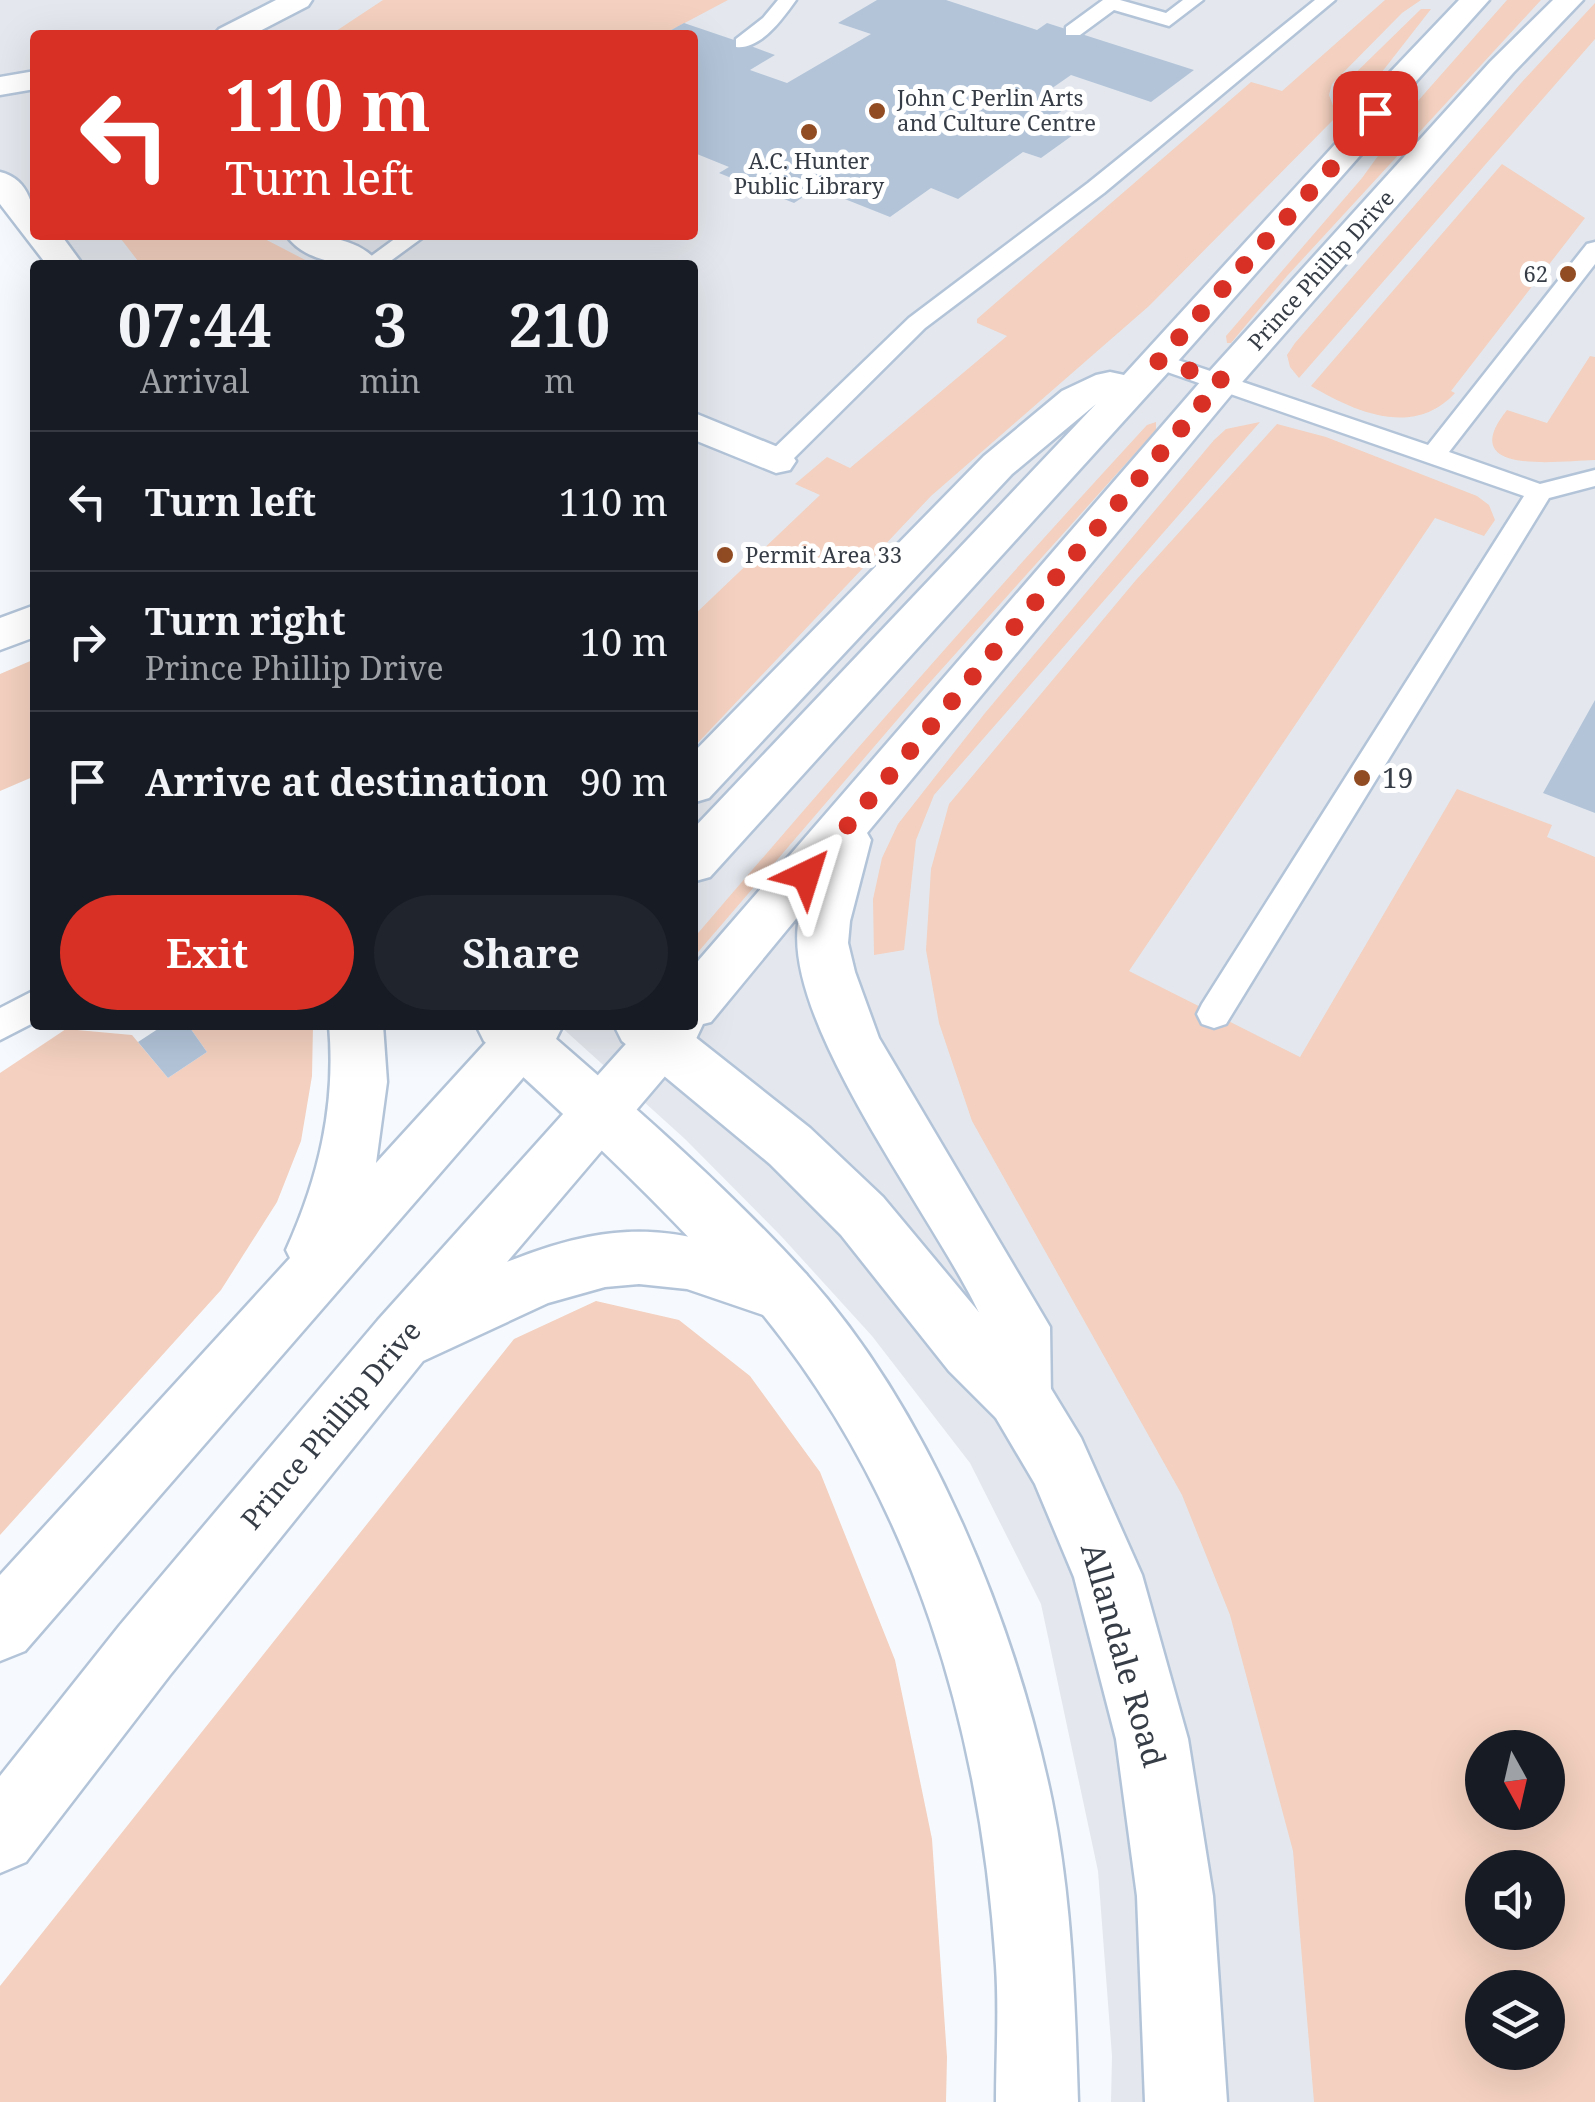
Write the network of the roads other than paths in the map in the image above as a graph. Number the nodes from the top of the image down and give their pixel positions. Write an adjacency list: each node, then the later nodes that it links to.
1 (298, 0): 7 (main road)
2 (787, 0): 9 (lane)
3 (1194, 0): 8 (lane)
4 (1326, 0): 27 (lane)
5 (1475, 0): 23 (main road)
6 (1569, 0): 24 (main road, Prince Phillip Drive)
7 (240, 30)
8 (1073, 31)
9 (743, 42)
10 (30, 57): 11 (main road)
11 (0, 61)
12 (30, 81): 13 (main road)
13 (0, 86)
14 (0, 182): 15 (main road)
15 (30, 220)
16 (46, 240): 20 (main road)
17 (313, 240): 21 (main road)
18 (408, 240): 22 (lane)
19 (1595, 249): 26 (lane)
20 (61, 260)
21 (352, 260)
22 (378, 260)
23 (1158, 361): 24 (lane); 32 (main road); 34 (main road)
24 (1222, 380): 26 (lane); 33 (main road, Prince Phillip Drive)
25 (698, 427): 27 (main road)
26 (1434, 455): 29 (lane)
27 (776, 461)
28 (1595, 478): 29 (lane)
29 (1539, 492): 37 (lane)
30 (30, 622): 31 (main road)
31 (0, 635)
32 (698, 780)
33 (851, 823): 35 (main road, Prince Phillip Drive); 47 (main road)
34 (698, 857)
35 (698, 991)
36 (30, 1007): 38 (lane)
37 (1214, 1014)
38 (0, 1026)
39 (356, 1030): 44 (main road)
40 (663, 1030): 43 (main road, Prince Phillip Drive)
41 (674, 1030): 47 (main road, Allandale Road)
42 (519, 1031): 43 (main road); 44 (main road)
43 (600, 1114): 45 (main road); 46 (main road, Prince Phillip Drive)
44 (296, 1294): 48 (main road)
45 (784, 1294): 46 (main road); 50 (main road)
46 (400, 1341): 49 (main road, Prince Phillip Drive)
47 (1019, 1396): 51 (main road, Allandale Road)
48 (0, 1626)
49 (0, 1836)
50 (1037, 2102)
51 (1186, 2102)

